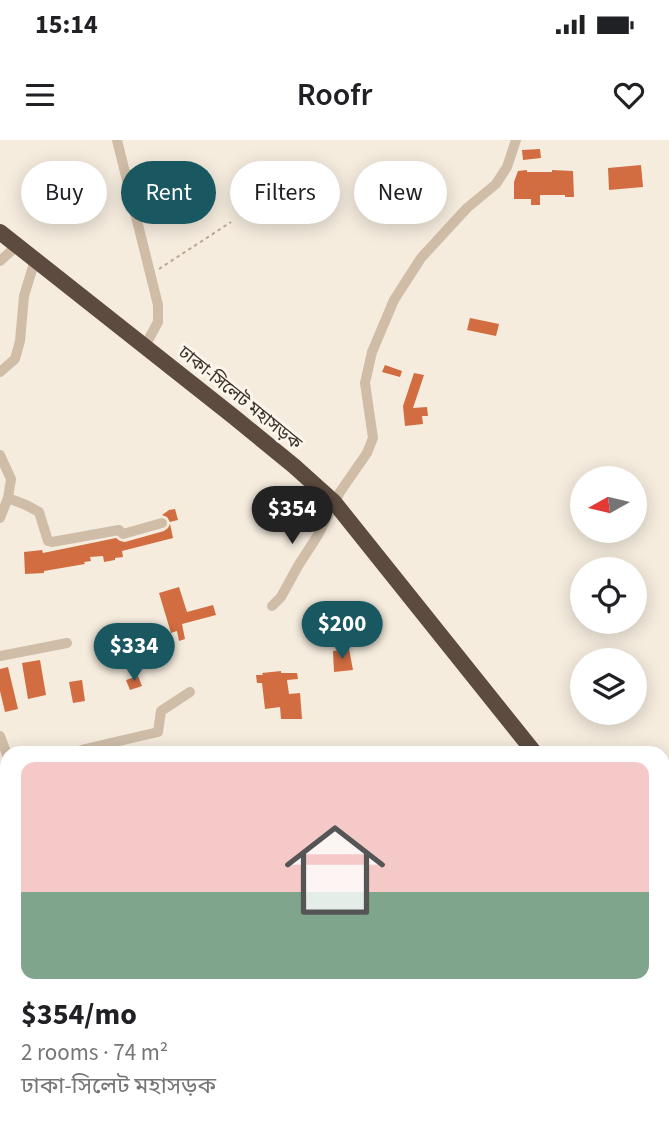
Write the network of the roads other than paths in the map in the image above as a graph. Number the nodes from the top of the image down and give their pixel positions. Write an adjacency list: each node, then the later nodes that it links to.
1 (117, 140): 7 (street)
2 (516, 140): 11 (street)
3 (0, 232): 4 (highway, ঢাকা-সিলেট মহাসড়ক)
4 (17, 246): 5 (highway, ঢাকা-সিলেট মহাসড়ক); 6 (street)
5 (35, 260): 7 (highway, ঢাকা-সিলেট মহাসড়ক); 8 (street)
6 (0, 261)
7 (145, 346): 11 (highway, ঢাকা-সিলেট মহাসড়ক)
8 (0, 372)
9 (0, 455): 10 (street)
10 (8, 498): 12 (street); 13 (street)
11 (334, 502): 14 (street); 19 (highway, ঢাকা-সিলেট মহাসড়ক)
12 (0, 518)
13 (162, 523)
14 (272, 606)
15 (67, 643): 16 (street)
16 (0, 656)
17 (190, 692): 18 (street)
18 (98, 746)
19 (529, 746)

